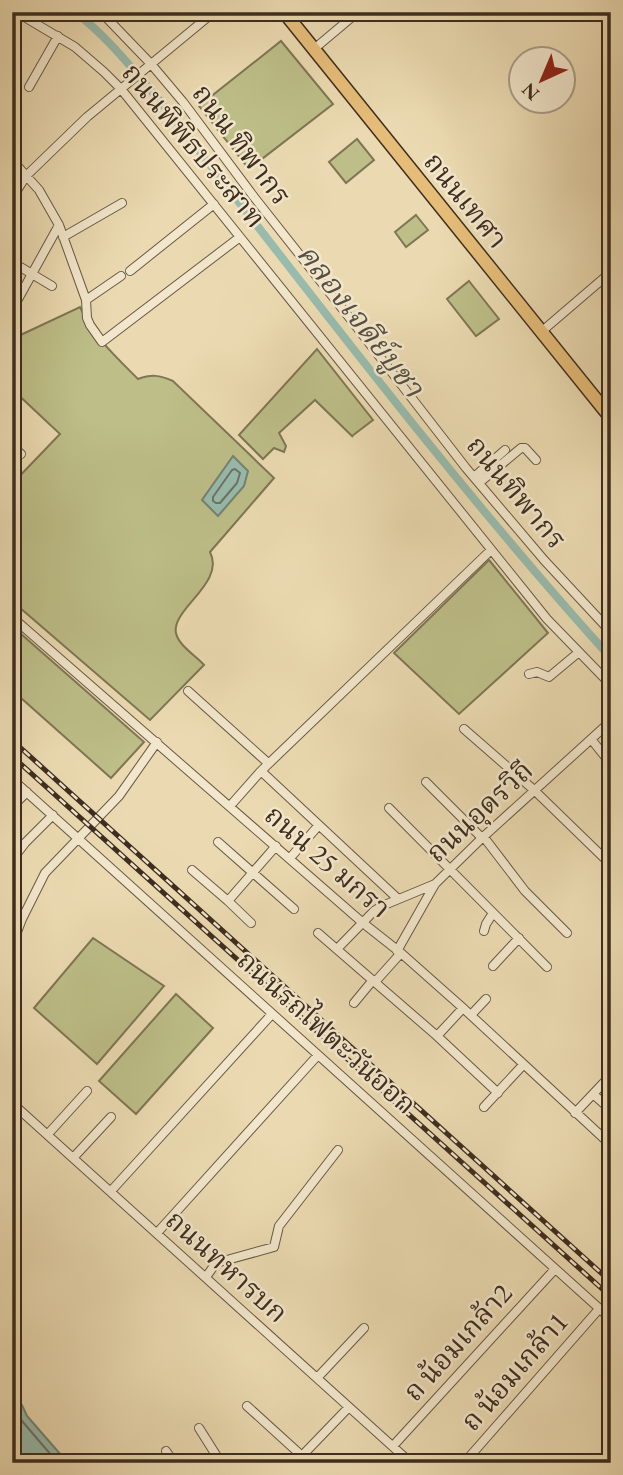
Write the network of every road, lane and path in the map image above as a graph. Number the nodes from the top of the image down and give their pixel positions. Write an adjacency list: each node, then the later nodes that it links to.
1 (16, 12): 6 (street, ถนนพิพิธประสาท)
2 (102, 12): 8 (street, ถนน ทิพากร)
3 (284, 12): 7 (main road, ถนนเทศา)
4 (358, 12): 7 (street)
5 (212, 13): 8 (street)
6 (58, 36): 9 (street); 10 (street, ถนนพิพิธประสาท)
7 (314, 49): 27 (main road, ถนนเทศา)
8 (148, 66): 10 (street); 29 (street, ถนน ทิพากร)
9 (29, 87)
10 (123, 87): 12 (street); 15 (street, ถนนพิพิธประสาท)
11 (12, 160): 12 (street)
12 (26, 176): 13 (street); 16 (street)
13 (12, 198)
14 (121, 203): 17 (street)
15 (214, 204): 18 (street, ถนนพิพิธประสาท); 20 (street)
16 (59, 225): 17 (street); 22 (street)
17 (63, 237): 25 (street)
18 (240, 237): 25 (street); 35 (street, ถนนพิพิธประสาท)
19 (12, 262): 22 (street)
20 (130, 271)
21 (611, 272): 27 (street)
22 (32, 274): 24 (street); 26 (street)
23 (121, 276): 25 (street)
24 (52, 286)
25 (86, 300)
26 (12, 310)
27 (541, 332): 28 (main road, ถนนเทศา)
28 (611, 418)
29 (445, 441): 34 (street, ถนนทิพากร)
30 (12, 446): 32 (street)
31 (505, 450): 34 (street)
32 (21, 454)
33 (536, 460): 34 (street)
34 (477, 480): 37 (street, ถนนทิพากร)
35 (491, 550): 38 (street, ถนนพิพิธประสาท); 46 (street)
36 (12, 617): 45 (street, ถนน 25 มกรา)
37 (611, 632)
38 (579, 652): 39 (street); 40 (street, ถนนพิพิธประสาท)
39 (529, 674)
40 (611, 685)
41 (188, 691): 46 (street)
42 (611, 720): 44 (street, ถนนอุดรวิถี)
43 (464, 729): 51 (street)
44 (590, 739): 47 (street); 51 (street, ถนนอุดรวิถี)
45 (158, 742): 53 (street, ถนน 25 มกรา); 59 (street)
46 (268, 764): 48 (street)
47 (611, 764)
48 (261, 771): 53 (street); 57 (street)
49 (12, 779): 52 (street, ถนนรถไฟตะวันออก)
50 (426, 782): 58 (street)
51 (534, 790): 58 (street, ถนนอุดรวิถี); 63 (street)
52 (27, 792): 54 (street); 56 (street, ถนนรถไฟตะวันออก)
53 (230, 806): 61 (street, ถนน 25 มกรา)
54 (12, 807)
55 (389, 808): 66 (street)
56 (53, 815): 59 (street, ถนนรถไฟตะวันออก); 64 (street)
57 (319, 825): 62 (street); 69 (street)
58 (482, 837): 66 (street, ถนนอุดรวิถี); 77 (street)
59 (79, 839): 79 (street); 88 (street, ถนนรถไฟตะวันออก)
60 (218, 842): 67 (street)
61 (276, 846): 62 (street, ถนน 25 มกรา); 67 (street)
62 (290, 858): 74 (street, ถนน 25 มกรา)
63 (604, 858)
64 (12, 860)
65 (192, 870): 70 (street)
66 (450, 870): 68 (street, ถนนอุดรวิถี); 72 (street)
67 (253, 873): 70 (street); 71 (street)
68 (435, 884): 69 (street); 81 (street, ถนนอุดรวิถี)
69 (397, 898): 74 (street)
70 (228, 901): 73 (street)
71 (294, 909)
72 (493, 913): 75 (street); 78 (street)
73 (251, 923)
74 (363, 923): 80 (street); 81 (street, ถนน 25 มกรา)
75 (484, 931)
76 (318, 933): 80 (street)
77 (567, 933)
78 (519, 938): 82 (street); 83 (street)
79 (12, 945)
80 (337, 949): 84 (street)
81 (399, 952): 84 (street, ถนนอุดรวิถี); 87 (street, ถนน 25 มกรา)
82 (493, 966)
83 (547, 967)
84 (374, 981): 86 (street, ถนนอุดรวิถี); 90 (street)
85 (486, 999): 89 (street)
86 (354, 1003)
87 (463, 1009): 89 (street, ถนน 25 มกรา); 90 (street)
88 (272, 1014): 91 (street, ถนนรถไฟตะวันออก); 106 (street)
89 (471, 1016): 92 (street, ถนน 25 มกรา)
90 (437, 1036): 95 (street)
91 (318, 1055): 107 (street); 108 (street, ถนนรถไฟตะวันออก)
92 (523, 1066): 95 (street); 100 (street, ถนน 25 มกรา)
93 (611, 1075): 96 (street)
94 (87, 1091): 102 (street)
95 (498, 1093): 98 (street)
96 (593, 1094): 99 (street); 100 (street)
97 (12, 1103): 102 (street, ถนนทหารบก)
98 (484, 1107)
99 (611, 1110)
100 (575, 1113): 103 (street, ถนน 25 มกรา)
101 (111, 1117): 105 (street)
102 (48, 1134): 105 (street, ถนนทหารบก)
103 (610, 1142)
104 (338, 1150): 109 (street)
105 (73, 1157): 106 (street, ถนนทหารบก)
106 (111, 1191): 107 (street, ถนนทหารบก)
107 (157, 1233): 109 (street, ถนนทหารบก)
108 (555, 1269): 110 (street, ถนนรถไฟตะวันออก); 117 (street, ถ น้อมเกล้า2)
109 (206, 1277): 113 (street, ถนนทหารบก)
110 (599, 1309): 111 (street, ถนนรถไฟตะวันออก); 123 (street, ถ น้อมเกล้า1)
111 (611, 1319)
112 (363, 1328): 113 (street)
113 (317, 1378): 115 (street, ถนนทหารบก)
114 (247, 1406): 119 (street)
115 (349, 1407): 117 (street, ถนนทหารบก); 119 (street)
116 (199, 1428): 121 (street)
117 (393, 1446): 122 (street, ถนนทหารบก)
118 (166, 1451): 120 (street)
119 (299, 1460)
120 (174, 1463)
121 (221, 1463)
122 (411, 1463)
123 (464, 1463)

